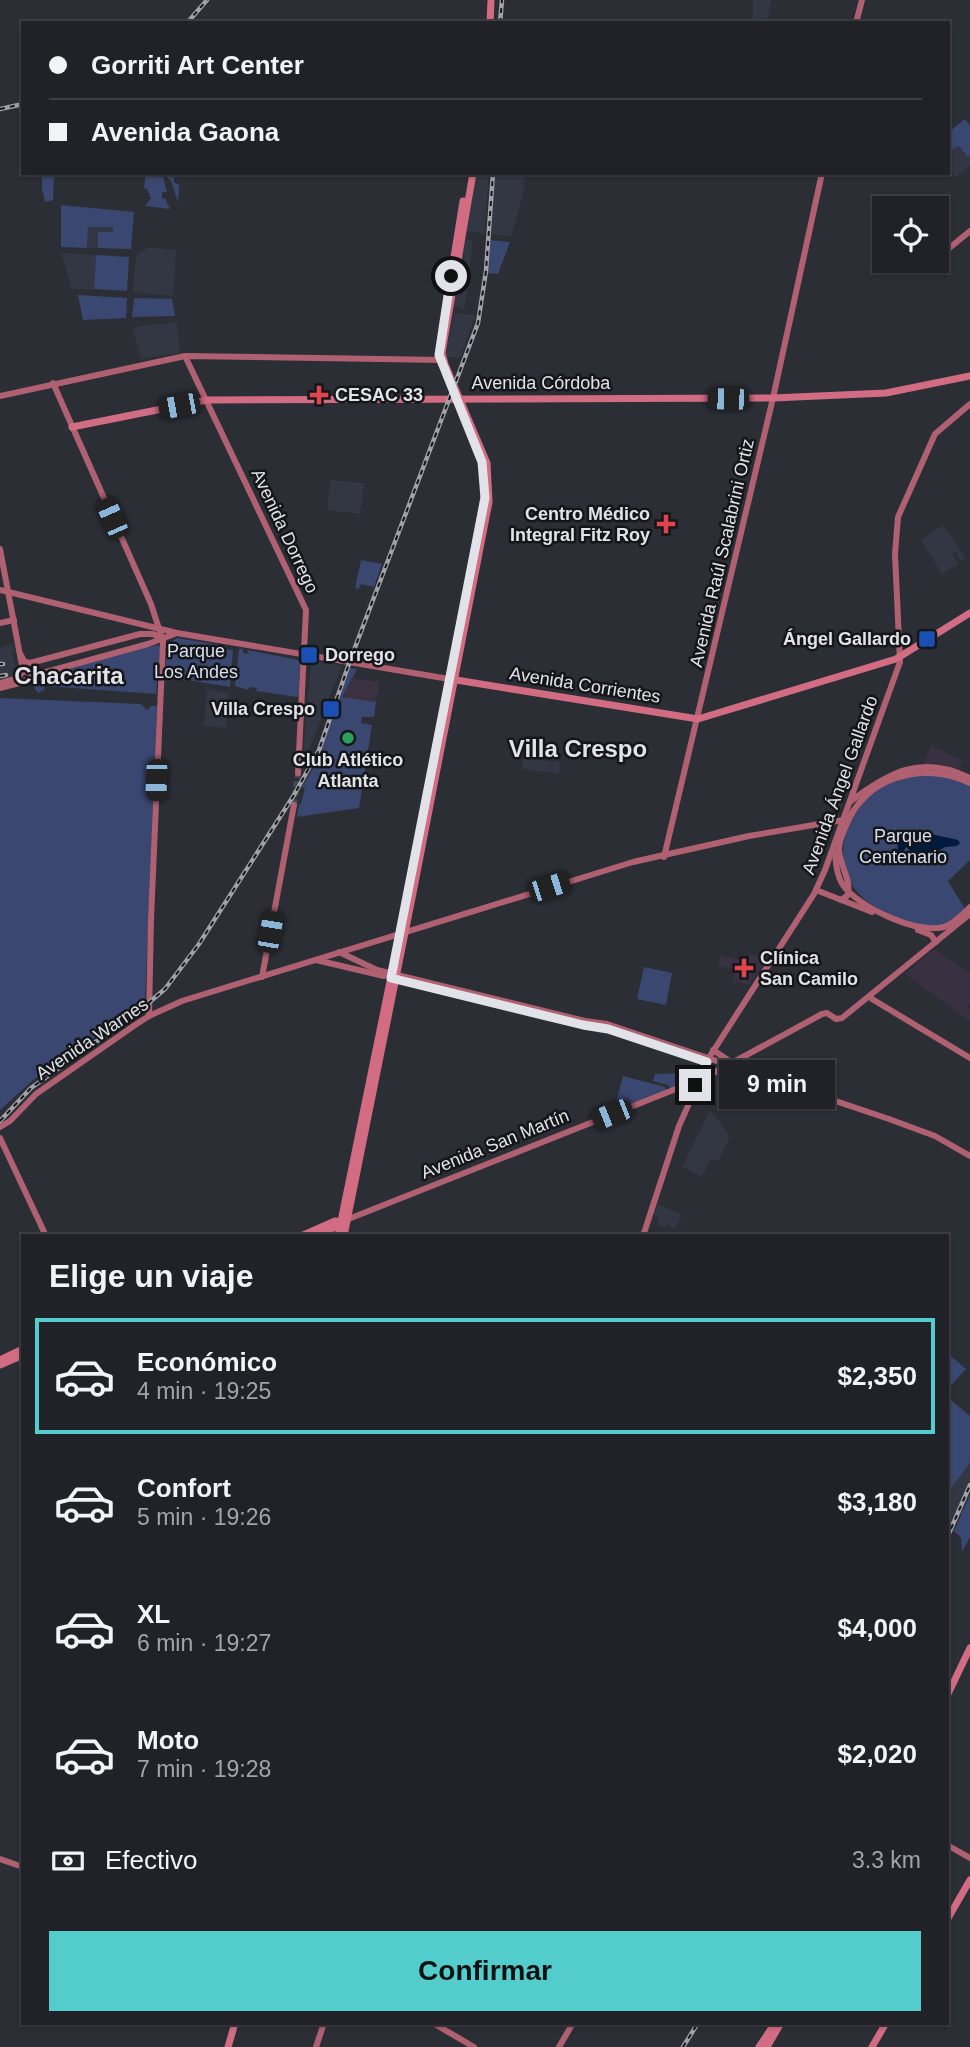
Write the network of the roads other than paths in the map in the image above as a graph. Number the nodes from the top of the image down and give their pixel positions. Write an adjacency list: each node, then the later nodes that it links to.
1 (493, 0): 3 (main road)
2 (862, 0): 4 (main road)
3 (492, 21)
4 (857, 21)
5 (470, 175): 10 (main road)
6 (822, 175): 14 (main road, Avenida Raúl Scalabrini Ortiz)
7 (970, 231): 8 (main road)
8 (949, 248)
9 (185, 356): 10 (main road); 12 (main road); 16 (main road, Avenida Dorrego)
10 (441, 360): 15 (main road)
11 (970, 376): 14 (main road, Avenida Córdoba)
12 (53, 383): 13 (main road); 18 (main road)
13 (0, 396)
14 (773, 398): 15 (main road, Avenida Córdoba); 40 (main road, Avenida Raúl Scalabrini Ortiz)
15 (458, 399): 16 (main road, Avenida Córdoba); 38 (main road)
16 (211, 400): 18 (main road, Avenida Córdoba); 32 (main road, Avenida Dorrego)
17 (970, 404): 33 (main road)
18 (72, 427): 26 (main road)
19 (0, 549): 21 (main road)
20 (0, 590): 21 (main road, Avenida Corrientes)
21 (8, 592): 23 (main road); 25 (main road, Avenida Corrientes)
22 (970, 614): 33 (main road, Avenida Corrientes)
23 (13, 618): 24 (main road); 31 (main road)
24 (0, 621)
25 (142, 625): 26 (main road, Avenida Corrientes); 27 (main road)
26 (161, 629): 28 (main road, Avenida Corrientes); 29 (main road)
27 (140, 634): 29 (main road); 29 (main road); 30 (main road)
28 (177, 634): 29 (main road, Avenida Corrientes); 32 (main road, Avenida Corrientes)
29 (156, 641): 34 (main road, Avenida Corrientes); 68 (main road)
30 (102, 643): 34 (main road); 35 (main road)
31 (21, 655): 35 (main road); 36 (main road)
32 (305, 656): 38 (main road, Avenida Corrientes); 41 (main road, Avenida Dorrego)
33 (901, 656): 40 (main road, Avenida Corrientes); 43 (main road, Avenida Ángel Gallardo)
34 (96, 658): 37 (main road, Avenida Corrientes)
35 (28, 663): 36 (main road)
36 (23, 671): 37 (main road); 39 (main road)
37 (35, 675): 39 (main road, Avenida Corrientes)
38 (452, 679): 40 (main road, Avenida Corrientes); 57 (main road)
39 (0, 685)
40 (698, 719): 47 (main road, Avenida Raúl Scalabrini Ortiz)
41 (298, 772)
42 (970, 780): 43 (main road)
43 (853, 803): 45 (main road, Avenida Ángel Gallardo); 51 (main road)
44 (294, 805): 66 (main road)
45 (843, 820): 46 (main road, Avenida Ángel Gallardo); 47 (main road, Avenida Warnes)
46 (832, 849): 48 (main road, Avenida Ángel Gallardo); 49 (main road)
47 (664, 853): 57 (main road, Avenida Warnes)
48 (825, 867): 49 (main road); 50 (main road, Avenida Ángel Gallardo)
49 (837, 869): 51 (main road)
50 (816, 890): 52 (main road); 69 (main road, Avenida Ángel Gallardo)
51 (852, 894): 52 (main road); 56 (main road)
52 (841, 900): 59 (main road)
53 (970, 907): 55 (main road)
54 (970, 914): 55 (main road)
55 (959, 920): 56 (main road); 58 (main road)
56 (939, 927): 58 (main road); 59 (main road)
57 (403, 933): 60 (main road, Avenida Warnes); 65 (main road)
58 (942, 937): 59 (main road)
59 (934, 939): 67 (main road)
60 (348, 949): 61 (main road, Avenida Warnes); 62 (main road)
61 (339, 952): 62 (main road); 63 (main road, Avenida Warnes)
62 (347, 958): 64 (main road)
63 (316, 960): 64 (main road); 66 (main road, Avenida Warnes)
64 (377, 972): 65 (main road)
65 (394, 976): 71 (main road); 78 (main road)
66 (262, 977): 68 (main road, Avenida Warnes)
67 (870, 996): 70 (main road); 72 (main road, Avenida San Martín)
68 (149, 1016): 74 (main road, Avenida Warnes)
69 (713, 1050): 71 (main road, Avenida Ángel Gallardo); 72 (main road)
70 (970, 1058)
71 (708, 1060): 72 (main road); 73 (main road, Avenida Ángel Gallardo)
72 (727, 1065): 73 (main road, Avenida San Martín); 77 (main road)
73 (695, 1083): 78 (main road, Avenida San Martín); 83 (main road, Avenida Ángel Gallardo)
74 (3, 1123): 75 (main road)
75 (6, 1132)
76 (0, 1138): 79 (main road)
77 (970, 1156)
78 (344, 1221): 80 (main road, Avenida San Martín); 81 (main road, Avenida San Martín); 82 (main road)
79 (46, 1234)
80 (306, 1234)
81 (318, 1234)
82 (341, 1234)
83 (644, 1234)
84 (21, 1350): 86 (main road)
85 (21, 1356): 87 (main road)
86 (0, 1360)
87 (0, 1365)
88 (970, 1648): 89 (main road)
89 (949, 1692)
90 (949, 1846): 91 (main road)
91 (970, 1858)
92 (0, 1859): 93 (main road)
93 (21, 1866)
94 (970, 1880): 95 (main road)
95 (949, 1917)
96 (232, 2025): 103 (main road)
97 (323, 2025): 104 (main road)
98 (436, 2025): 105 (main road)
99 (572, 2025): 106 (main road)
100 (774, 2025): 107 (main road)
101 (780, 2025): 108 (main road)
102 (885, 2025): 109 (main road)
103 (226, 2047)
104 (316, 2047)
105 (474, 2047)
106 (559, 2047)
107 (759, 2047)
108 (767, 2047)
109 (872, 2047)

